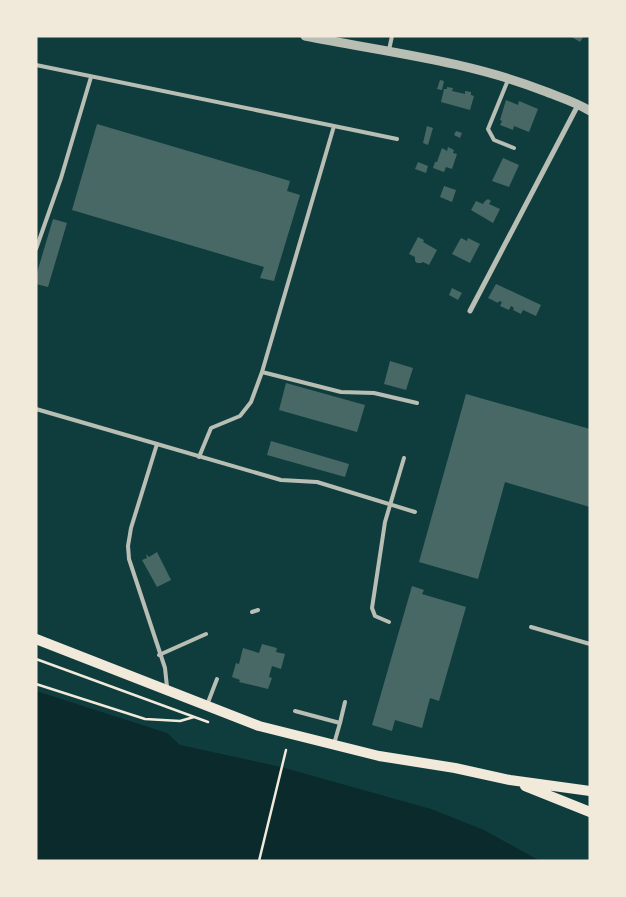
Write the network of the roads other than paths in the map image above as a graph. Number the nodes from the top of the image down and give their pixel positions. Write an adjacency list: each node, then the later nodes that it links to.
1 (305, 36): 3 (street)
2 (392, 36): 5 (lane)
3 (319, 38): 4 (street)
4 (339, 40): 5 (street)
5 (388, 52): 8 (street)
6 (36, 65): 7 (lane)
7 (91, 78): 10 (lane); 13 (lane)
8 (509, 78): 9 (street); 12 (lane)
9 (586, 107): 14 (street)
10 (334, 126): 11 (lane); 15 (lane)
11 (397, 139)
12 (514, 148)
13 (36, 249)
14 (470, 311)
15 (262, 372): 16 (lane); 19 (lane)
16 (417, 403)
17 (36, 409): 18 (lane)
18 (157, 444): 19 (lane); 30 (lane)
19 (199, 457): 21 (lane)
20 (404, 458): 21 (lane)
21 (390, 504): 22 (lane); 25 (lane)
22 (415, 512)
23 (258, 610): 24 (lane)
24 (252, 612)
25 (389, 622)
26 (532, 627): 29 (lane)
27 (206, 634): 30 (lane)
28 (36, 639): 32 (main road)
29 (590, 644)
30 (159, 655): 32 (lane)
31 (217, 679): 34 (lane)
32 (167, 690): 34 (main road)
33 (345, 702): 36 (lane)
34 (207, 705): 37 (main road)
35 (295, 710): 36 (lane)
36 (340, 723): 37 (lane)
37 (334, 746): 38 (main road)
38 (510, 780): 39 (main road); 40 (main road)
39 (590, 791)
40 (590, 812)

